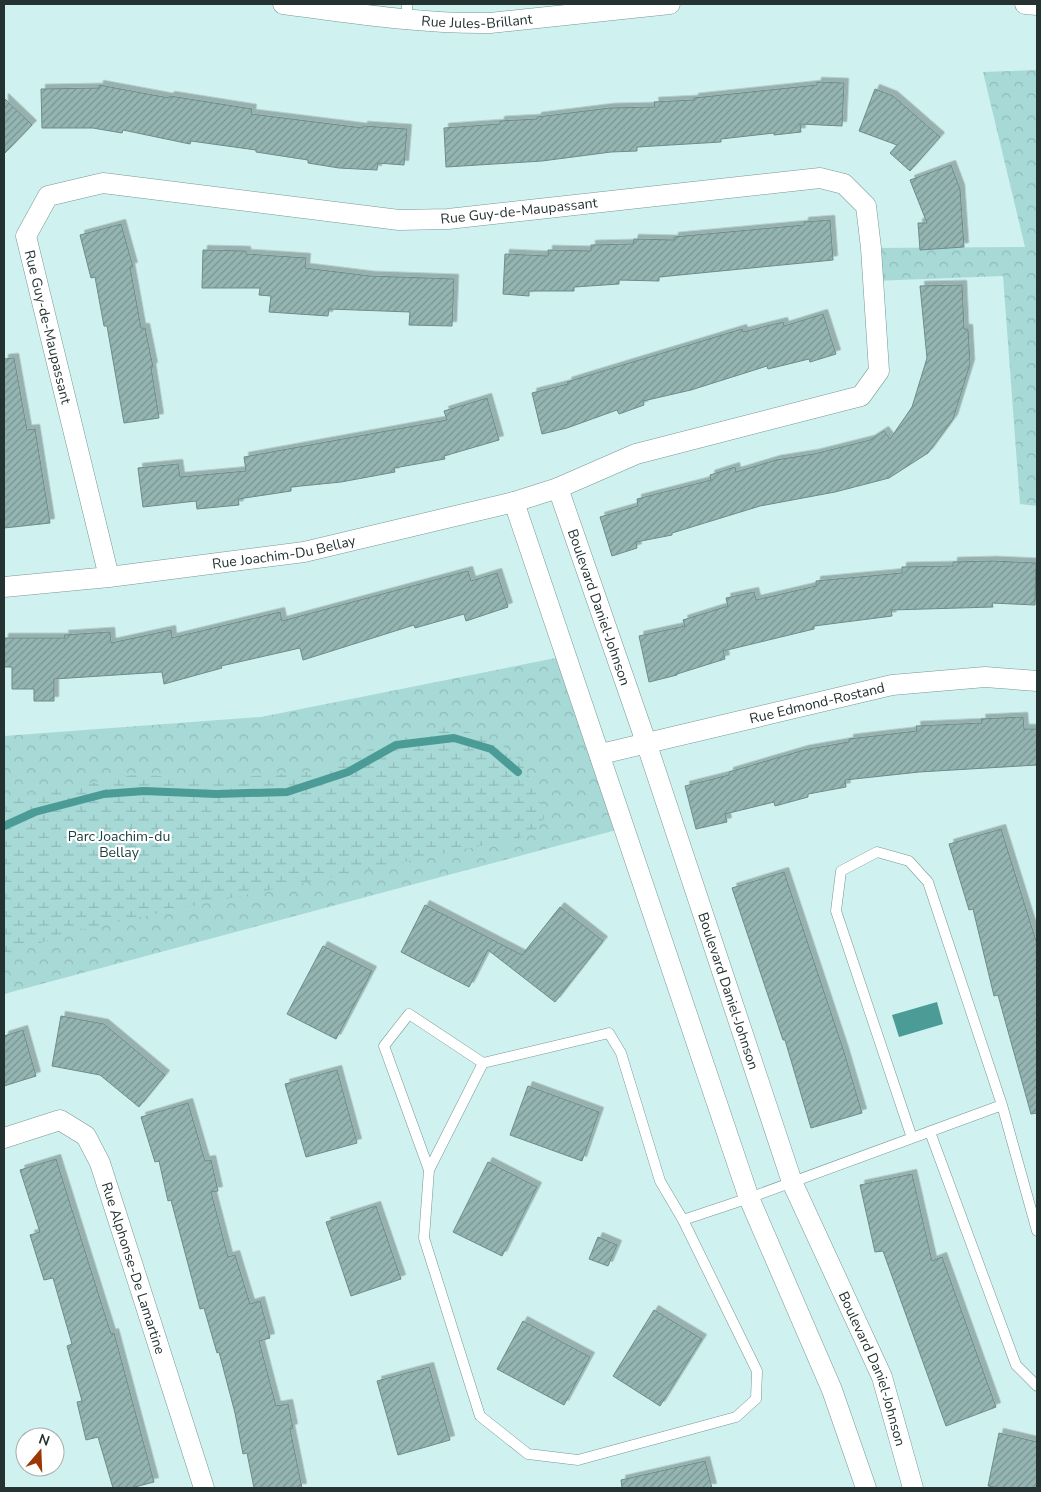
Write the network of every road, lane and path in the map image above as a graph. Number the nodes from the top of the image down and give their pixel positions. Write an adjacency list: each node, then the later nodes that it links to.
1 (284, 4): 7 (street, Rue Jules-Brillant)
2 (665, 4): 3 (street, Rue Jules-Brillant); 6 (street, Rue Jules-Brillant)
3 (670, 4)
4 (1024, 4): 5 (street)
5 (1037, 5)
6 (603, 7): 8 (street, Rue Jules-Brillant)
7 (341, 8): 8 (street, Rue Jules-Brillant)
8 (407, 12)
9 (558, 488): 10 (street, Rue Joachim-Du Bellay); 11 (street, Rue Guy-de-Maupassant); 14 (street, Boulevard Daniel-Johnson)
10 (514, 502): 11 (street, Rue Joachim-Du Bellay); 15 (street)
11 (109, 576): 12 (street, Rue Joachim-Du Bellay)
12 (4, 587)
13 (1037, 681): 14 (street, Rue Edmond-Rostand)
14 (646, 742): 15 (street, Rue Edmond-Rostand); 22 (street, Boulevard Daniel-Johnson)
15 (601, 754): 23 (street)
16 (483, 1063): 21 (lane); 21 (lane); 24 (lane)
17 (1002, 1105): 18 (lane); 20 (lane); 25 (lane)
18 (930, 1132): 20 (lane); 26 (lane)
19 (4, 1138): 27 (street, Rue Alphonse-De Lamartine)
20 (912, 1138): 22 (lane)
21 (429, 1170): 24 (lane)
22 (792, 1182): 23 (lane); 29 (street, Boulevard Daniel-Johnson)
23 (749, 1198): 24 (lane); 28 (street)
24 (683, 1220)
25 (1037, 1231)
26 (1037, 1386)
27 (204, 1488)
28 (866, 1488)
29 (914, 1488)

